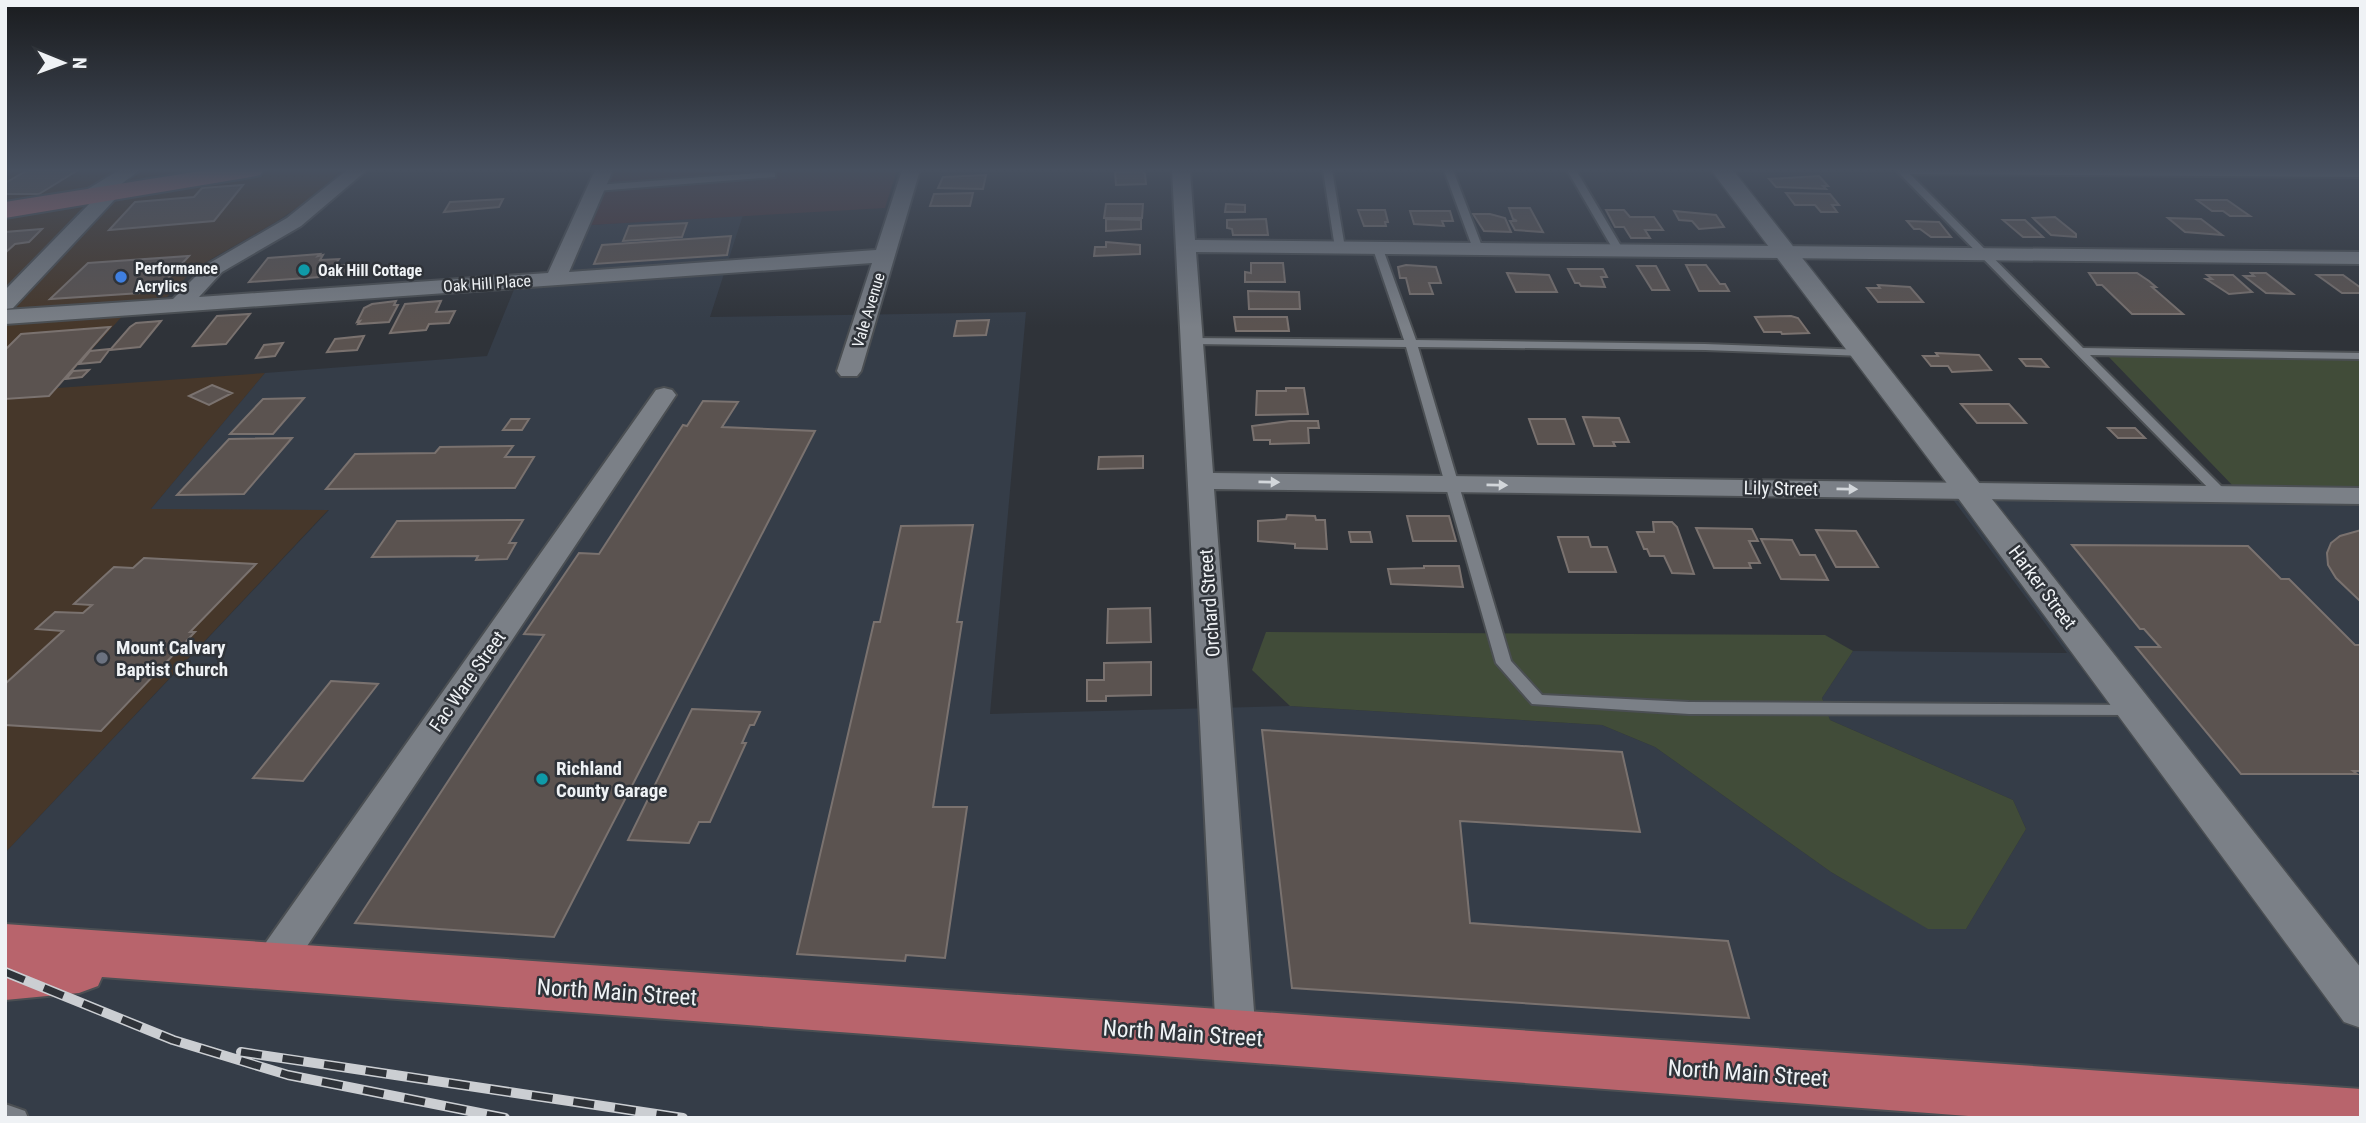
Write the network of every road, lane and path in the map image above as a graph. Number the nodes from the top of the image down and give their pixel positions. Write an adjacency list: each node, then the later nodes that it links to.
1 (75, 222): 21 (street)
2 (293, 222): 22 (street)
3 (581, 222): 20 (street)
4 (895, 222): 18 (street, Vale Avenue)
5 (1184, 222): 11 (street, Orchard Street)
6 (1336, 222): 12 (lane)
7 (1468, 222): 14 (lane)
8 (1602, 222): 15 (lane)
9 (1763, 222): 16 (street, Harker Street)
10 (1952, 222): 17 (lane)
11 (1185, 246): 12 (street); 24 (street, Orchard Street)
12 (1340, 248): 13 (street)
13 (1378, 248): 14 (street); 25 (lane)
14 (1478, 249): 15 (street)
15 (1619, 251): 16 (street)
16 (1786, 252): 17 (street); 27 (street, Harker Street)
17 (1982, 254): 19 (street); 26 (lane)
18 (884, 256): 20 (street, Oak Hill Place); 29 (street, Vale Avenue)
19 (2361, 258)
20 (556, 278): 22 (street, Oak Hill Place)
21 (5, 303)
22 (179, 304): 23 (street, Oak Hill Place)
23 (5, 317)
24 (1192, 341): 25 (lane); 31 (street, Orchard Street)
25 (1410, 343): 27 (lane); 32 (lane)
26 (2079, 351): 28 (lane); 34 (lane)
27 (1864, 353): 33 (street, Harker Street)
28 (2361, 356)
29 (849, 370)
30 (664, 395): 39 (street, Fac Ware Street)
31 (1201, 481): 32 (street, Lily Street, one-way to 32); 42 (street, Orchard Street)
32 (1452, 484): 33 (street, Lily Street, one-way to 33); 36 (lane)
33 (1970, 491): 34 (street, Lily Street); 36 (street, Harker Street)
34 (2222, 494): 35 (street, Lily Street)
35 (2361, 496)
36 (2138, 711): 41 (street, Harker Street)
37 (5, 947): 38 (highway, North Main Street)
38 (182, 961): 39 (highway, North Main Street); 40 (highway)
39 (271, 967): 42 (highway, North Main Street)
40 (5, 978)
41 (2361, 1006)
42 (1236, 1037): 44 (highway, North Main Street)
43 (5, 1114): 45 (lane)
44 (2361, 1117)
45 (18, 1118)

